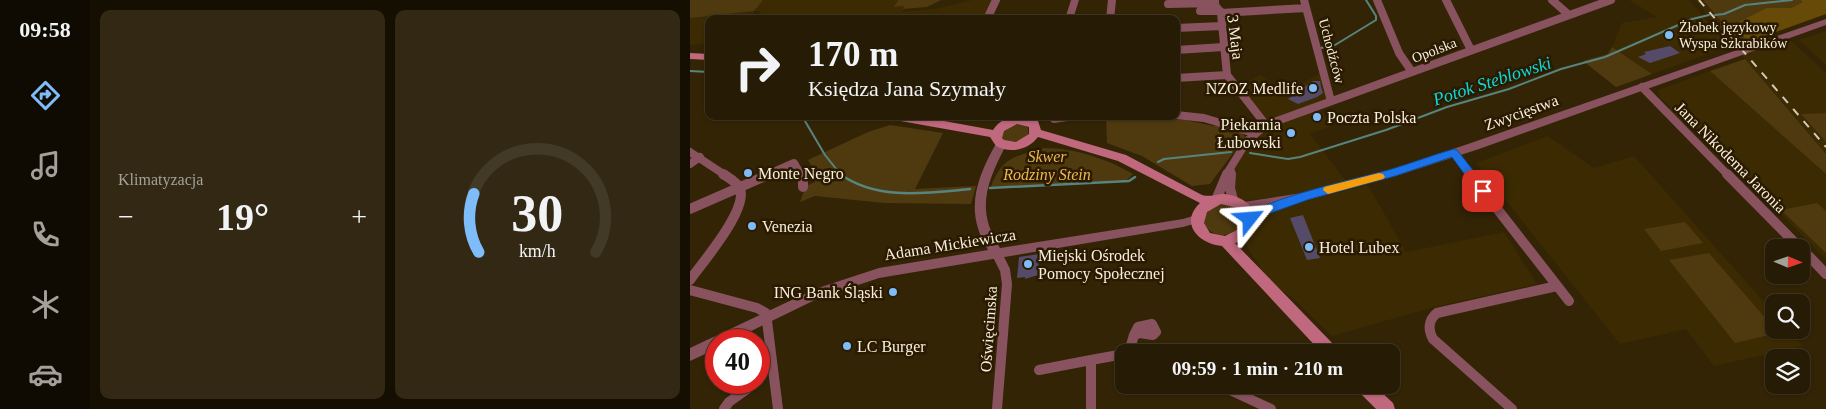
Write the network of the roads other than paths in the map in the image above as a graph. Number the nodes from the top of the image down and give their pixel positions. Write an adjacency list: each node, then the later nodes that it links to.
1 (996, 0): 14 (street)
2 (1075, 0): 15 (street)
3 (1112, 0): 16 (street)
4 (1304, 0): 11 (street, Uchodźców)
5 (1377, 0): 26 (street)
6 (1446, 0): 23 (street)
7 (1552, 0): 17 (street)
8 (1611, 0): 17 (street, Opolska)
9 (1215, 1): 10 (street); 13 (street, 3 Maja)
10 (1168, 4)
11 (1306, 8): 13 (street, Uchodźców); 30 (street, Uchodźców)
12 (1200, 12): 13 (street, Uchodźców)
13 (1221, 12): 19 (street, 3 Maja)
14 (989, 15)
15 (1070, 15)
16 (1110, 15)
17 (1569, 15): 23 (street, Opolska)
18 (1826, 22): 29 (street, Zwycięstwa)
19 (1222, 26): 20 (street); 21 (street, 3 Maja)
20 (1180, 28)
21 (1224, 48): 22 (street); 27 (street, 3 Maja)
22 (1180, 50)
23 (1471, 50): 26 (street, Opolska)
24 (690, 56): 25 (main road)
25 (705, 57)
26 (1412, 72): 30 (street, Opolska)
27 (1227, 75): 28 (street); 35 (street, 3 Maja)
28 (1180, 78)
29 (1642, 87): 41 (street, Zwycięstwa); 55 (street, Jana Nikodema Jaronia)
30 (1331, 100): 35 (street, Opolska)
31 (1180, 115): 37 (street)
32 (909, 120): 36 (main road)
33 (1021, 120): 36 (main road)
34 (1028, 120): 38 (main road)
35 (1266, 125): 37 (street)
36 (998, 131): 39 (main road)
37 (1254, 133): 44 (street)
38 (1033, 136): 39 (main road); 45 (main road)
39 (1006, 146): 57 (street)
40 (690, 152): 42 (street)
41 (1454, 153): 48 (street, Zwycięstwa); 62 (street)
42 (700, 158): 43 (street); 46 (street)
43 (690, 164)
44 (1232, 167): 49 (street); 50 (street)
45 (1163, 179): 49 (main road); 52 (main road)
46 (740, 187): 47 (street); 51 (street); 61 (street)
47 (803, 187)
48 (1308, 196): 50 (street, Zwycięstwa); 53 (street, Zwycięstwa)
49 (1213, 201): 50 (main road); 52 (main road)
50 (1238, 203): 53 (main road)
51 (690, 209)
52 (1198, 216): 56 (main road); 57 (street, Adama Mickiewicza)
53 (1250, 219): 54 (main road)
54 (1243, 233): 56 (main road); 59 (main road)
55 (1792, 239)
56 (1225, 240): 59 (main road)
57 (997, 254): 65 (street, Adama Mickiewicza); 80 (street, Oświęcimska)
58 (1810, 257): 60 (street, Jana Nikodema Jaronia)
59 (1254, 273): 69 (main road)
60 (1826, 274)
61 (690, 280)
62 (1557, 286): 64 (street); 84 (street)
63 (690, 290): 65 (street)
64 (1569, 301)
65 (768, 316): 66 (street, Adama Mickiewicza); 79 (street)
66 (742, 329)
67 (1134, 334): 68 (street)
68 (1131, 344)
69 (1323, 344)
70 (705, 348): 71 (street, Adama Mickiewicza)
71 (690, 355)
72 (1115, 356): 73 (street)
73 (1091, 360): 74 (street); 81 (street)
74 (1039, 370)
75 (741, 394): 78 (street)
76 (1239, 394): 82 (street)
77 (1372, 394): 83 (main road)
78 (724, 409)
79 (778, 409)
80 (996, 409)
81 (1091, 409)
82 (1271, 409)
83 (1387, 409)
84 (1512, 409)

